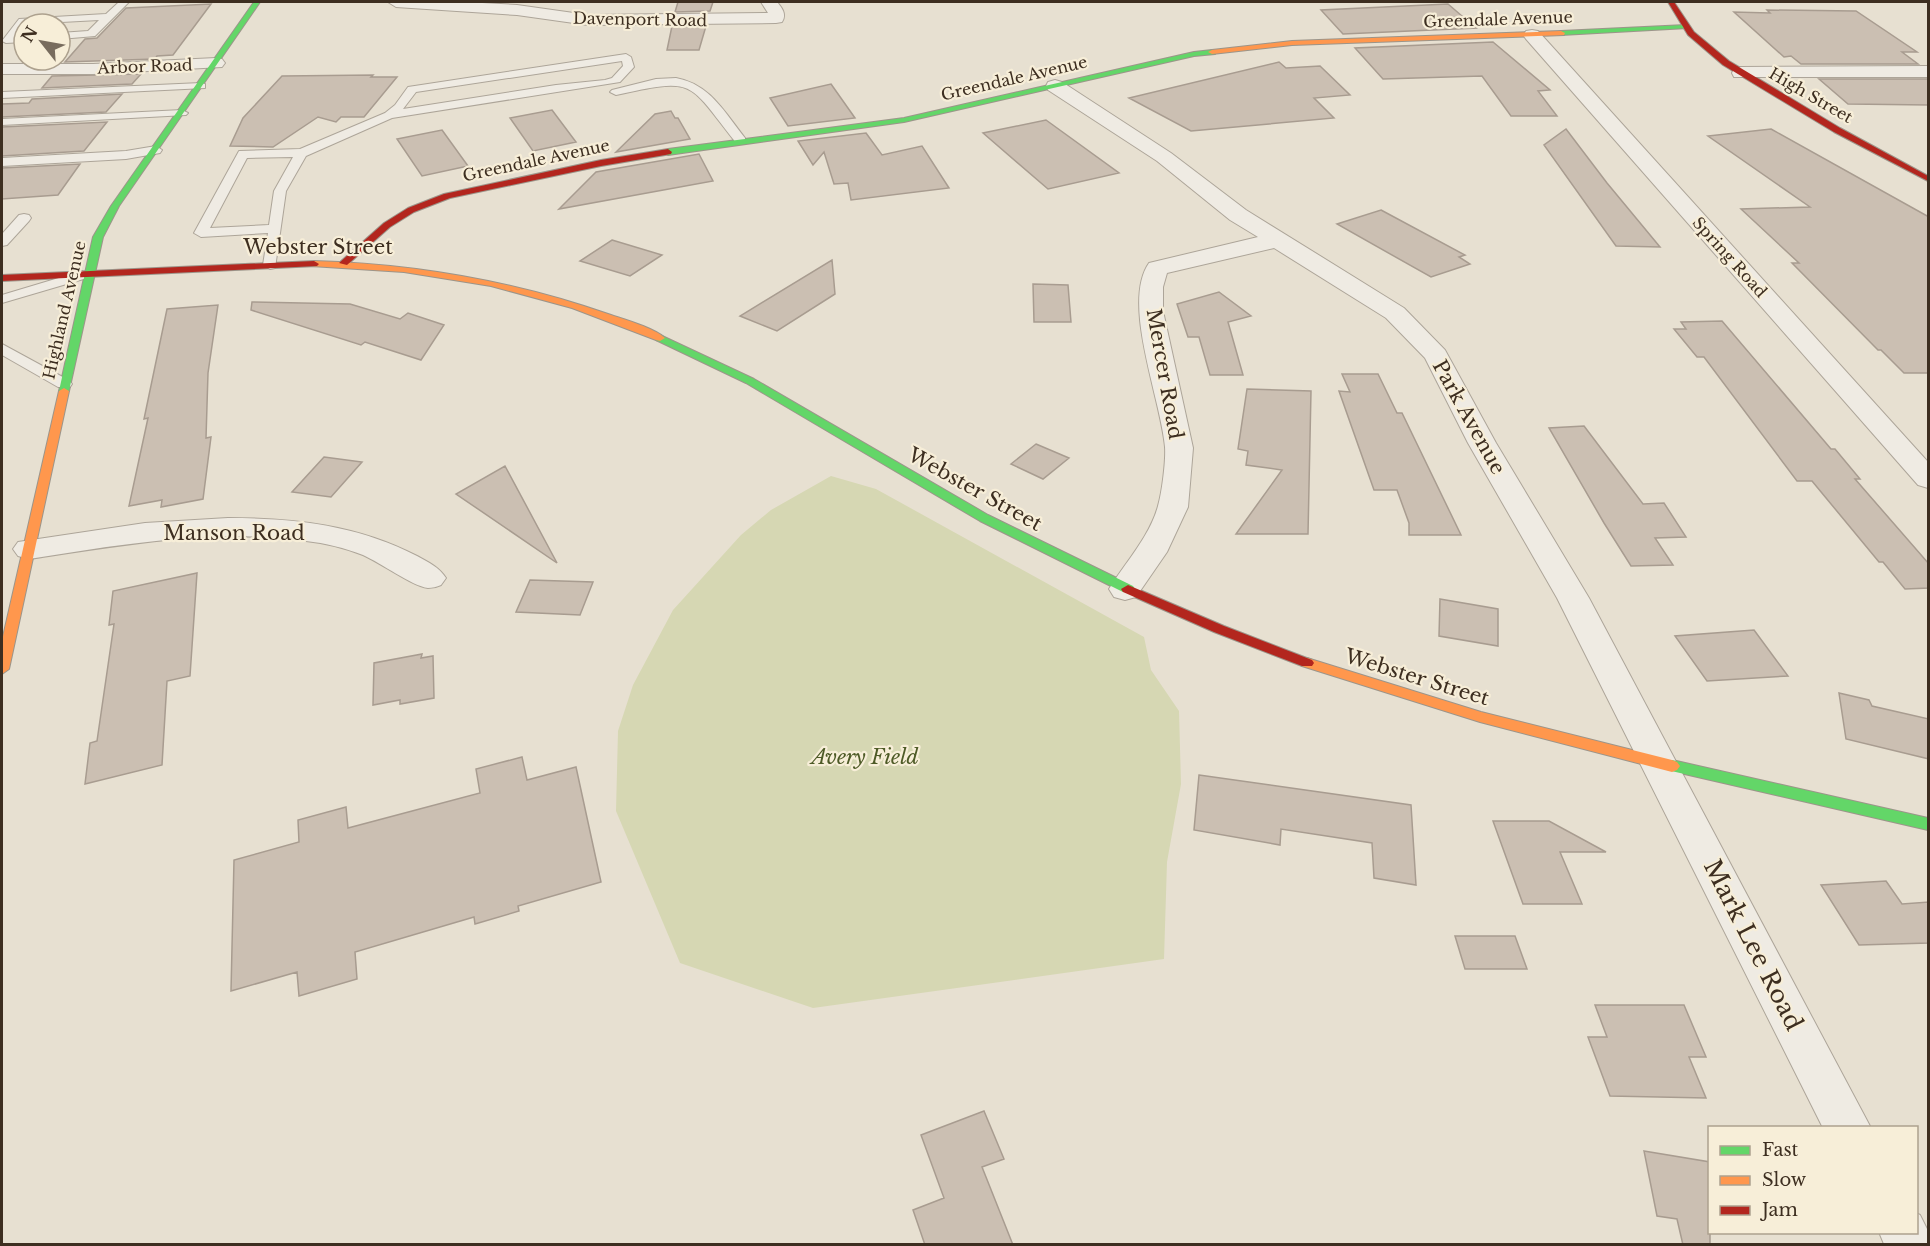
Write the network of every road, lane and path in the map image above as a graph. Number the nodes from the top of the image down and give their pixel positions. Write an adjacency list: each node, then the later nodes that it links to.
1 (124, 2): 6 (lane)
2 (257, 2): 13 (street, Highland Avenue)
3 (396, 2): 4 (street, Davenport Road)
4 (769, 2)
5 (1671, 2): 8 (street)
6 (108, 17): 7 (lane); 10 (lane)
7 (72, 19)
8 (1686, 27): 11 (street, Greendale Avenue); 16 (street, High Street)
9 (12, 33): 12 (lane)
10 (72, 35)
11 (1532, 35): 19 (street, Greendale Avenue); 40 (street, Spring Road)
12 (12, 40)
13 (216, 63): 14 (street, Arbor Road); 18 (street, Highland Avenue)
14 (2, 69)
15 (1929, 72): 16 (street)
16 (1741, 73): 28 (street, High Street)
17 (606, 83): 22 (lane); 22 (lane); 24 (lane)
18 (201, 86): 20 (lane); 21 (street, Highland Avenue)
19 (1055, 86): 24 (street, Greendale Avenue); 31 (street, Park Avenue)
20 (2, 95)
21 (182, 113): 23 (lane); 25 (street, Highland Avenue)
22 (388, 115): 26 (lane)
23 (2, 122)
24 (741, 141): 33 (street, Greendale Avenue)
25 (156, 150): 27 (lane); 35 (street, Highland Avenue)
26 (302, 153): 30 (lane); 30 (lane)
27 (2, 162)
28 (1929, 179)
29 (2, 219): 32 (lane)
30 (275, 229): 34 (lane)
31 (1277, 240): 43 (street, Mercer Road); 46 (street, Park Avenue)
32 (2, 242)
33 (344, 263): 34 (street, Webster Street); 43 (street, Webster Street)
34 (270, 265): 35 (street, Webster Street)
35 (89, 274): 36 (street, Webster Street); 37 (lane); 39 (street, Highland Avenue)
36 (2, 278)
37 (2, 299)
38 (2, 349): 39 (lane)
39 (64, 384): 41 (street, Highland Avenue)
40 (1929, 479)
41 (29, 549): 42 (street, Manson Road); 44 (street, Highland Avenue)
42 (430, 578)
43 (1125, 589): 46 (street, Webster Street)
44 (8, 612): 45 (street, Highland Avenue)
45 (2, 669)
46 (1658, 762): 47 (street, Webster Street); 48 (street, Mark Lee Road)
47 (1929, 824)
48 (1847, 1126)

